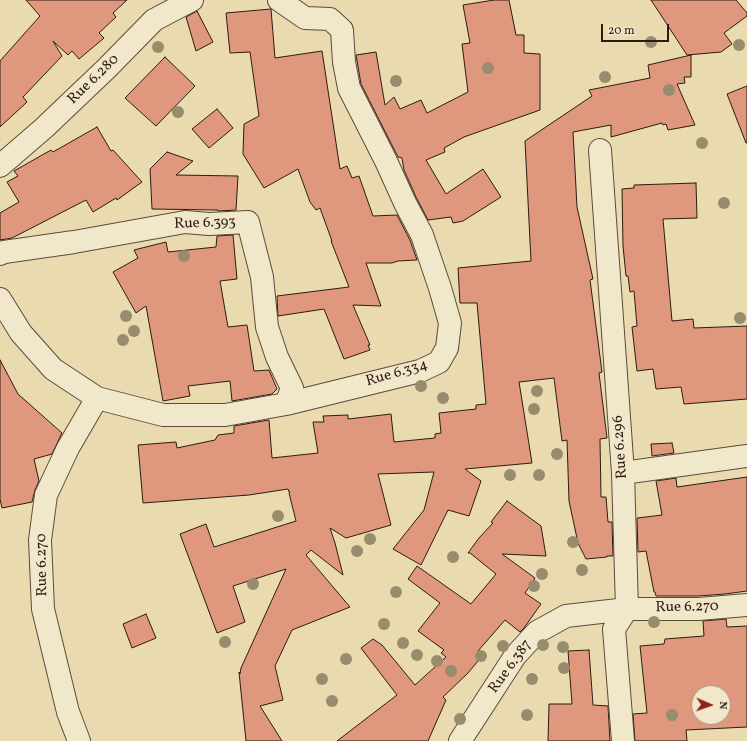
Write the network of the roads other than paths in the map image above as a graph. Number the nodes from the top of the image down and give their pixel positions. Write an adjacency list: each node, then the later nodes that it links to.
1 (192, 0): 4 (street, Rue 6.280)
2 (279, 0): 8 (street, Rue 6.334)
3 (600, 150): 10 (street, Rue 6.296)
4 (0, 166)
5 (0, 254): 8 (street, Rue 6.393)
6 (0, 299): 7 (street, Rue 6.334)
7 (97, 398): 8 (street, Rue 6.334); 13 (street, Rue 6.270)
8 (286, 404)
9 (747, 456): 10 (street)
10 (623, 473): 12 (street, Rue 6.296)
11 (747, 605): 12 (street, Rue 6.270)
12 (627, 609): 14 (street, Rue 6.387); 15 (street)
13 (79, 741)
14 (460, 741)
15 (623, 741)

